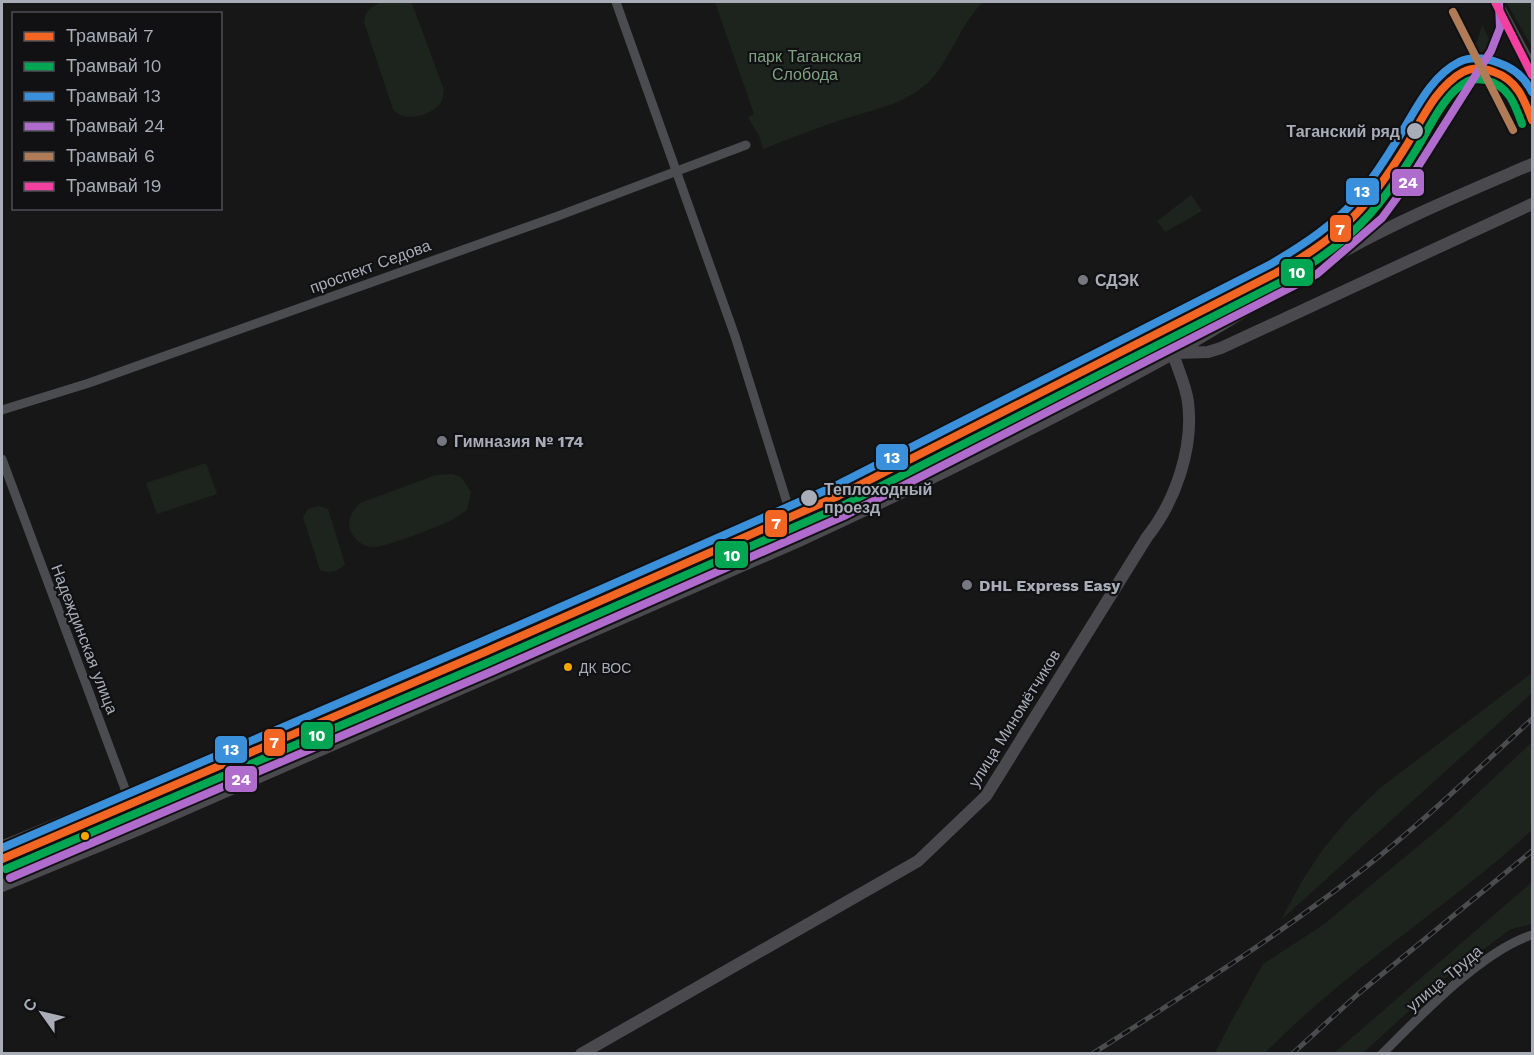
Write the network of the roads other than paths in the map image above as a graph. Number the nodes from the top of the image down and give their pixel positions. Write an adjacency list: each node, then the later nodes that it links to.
1 (616, 2): 6 (street)
2 (1496, 2): 3 (main road)
3 (1533, 69)
4 (746, 145): 6 (street, проспект Седова)
5 (1533, 164): 8 (main road)
6 (676, 172): 9 (street, проспект Седова); 11 (street)
7 (1533, 204): 8 (main road)
8 (1173, 354): 11 (main road); 17 (main road, улица Миномётчиков)
9 (2, 410)
10 (2, 459): 12 (street, Надеждинская улица)
11 (799, 541): 13 (main road)
12 (127, 794): 13 (street, Надеждинская улица); 14 (street)
13 (140, 829): 15 (main road)
14 (2, 845)
15 (2, 886)
16 (1533, 935): 18 (street, улица Труда)
17 (581, 1053)
18 (1382, 1053)

